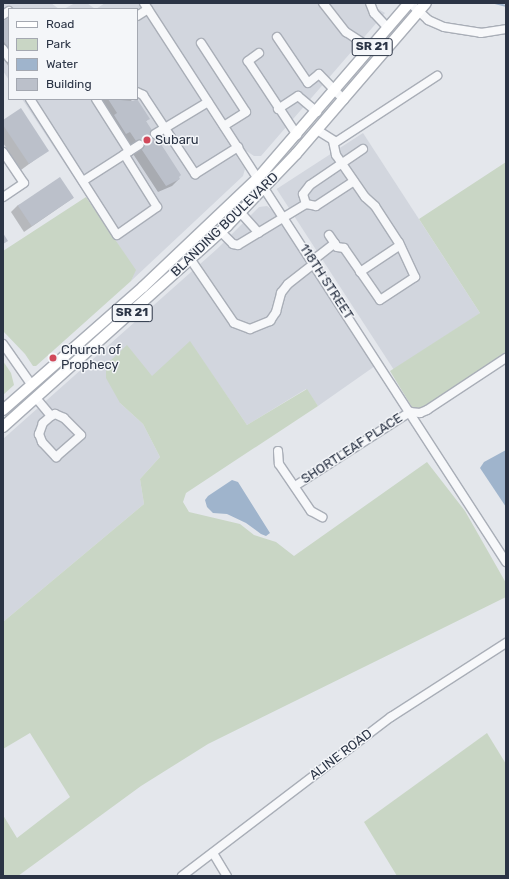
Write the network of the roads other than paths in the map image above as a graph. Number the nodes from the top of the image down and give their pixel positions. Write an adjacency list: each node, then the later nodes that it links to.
1 (323, 3): 12 (street)
2 (370, 3): 8 (street)
3 (410, 3): 6 (street); 8 (main road, BLANDING BOULEVARD / SR 21)
4 (426, 3): 6 (main road, BLANDING BOULEVARD / SR 21)
5 (146, 6): 7 (street); 20 (street, 118TH STREET)
6 (418, 12): 9 (street); 19 (main road, BLANDING BOULEVARD / SR 21)
7 (138, 15)
8 (388, 28): 12 (main road, BLANDING BOULEVARD / SR 21)
9 (506, 29)
10 (277, 37): 16 (street)
11 (202, 43): 23 (street)
12 (371, 48): 16 (main road, BLANDING BOULEVARD / SR 21)
13 (259, 53): 21 (street)
14 (437, 76): 28 (street)
15 (138, 92): 24 (street)
16 (335, 92): 19 (street); 22 (main road, BLANDING BOULEVARD / SR 21)
17 (31, 100): 36 (street)
18 (97, 100): 33 (street)
19 (344, 100): 25 (main road, BLANDING BOULEVARD / SR 21)
20 (208, 102): 23 (street, 118TH STREET); 24 (street)
21 (278, 109): 22 (street); 27 (street)
22 (317, 112): 27 (main road, BLANDING BOULEVARD / SR 21)
23 (224, 126): 30 (street, 118TH STREET)
24 (165, 128): 26 (street); 30 (street)
25 (317, 130): 28 (street); 38 (main road, BLANDING BOULEVARD / SR 21)
26 (155, 134)
27 (297, 135): 35 (main road, BLANDING BOULEVARD / SR 21)
28 (333, 141): 34 (street)
29 (139, 145): 33 (street)
30 (238, 147): 35 (street, 118TH STREET)
31 (363, 149): 34 (street)
32 (3, 152): 39 (street)
33 (126, 153): 36 (street); 36 (street)
34 (342, 164): 37 (street); 40 (street)
35 (258, 178): 38 (street, 118TH STREET); 51 (main road, BLANDING BOULEVARD / SR 21)
36 (83, 181)
37 (354, 181): 40 (street); 47 (street)
38 (265, 188): 41 (main road, BLANDING BOULEVARD / SR 21); 42 (street, 118TH STREET)
39 (3, 197)
40 (306, 204): 42 (street)
41 (240, 212): 43 (main road, BLANDING BOULEVARD / SR 21); 44 (street)
42 (284, 217): 44 (street); 49 (street, 118TH STREET)
43 (220, 232): 44 (street); 48 (main road, BLANDING BOULEVARD / SR 21)
44 (259, 232)
45 (329, 235): 46 (street)
46 (335, 243): 49 (street); 50 (street)
47 (399, 246): 50 (street); 50 (street)
48 (191, 260): 49 (street); 52 (main road, BLANDING BOULEVARD / SR 21)
49 (313, 262): 59 (street, 118TH STREET)
50 (360, 272)
51 (143, 287): 52 (street); 55 (main road, BLANDING BOULEVARD / SR 21)
52 (152, 296): 57 (main road, BLANDING BOULEVARD / SR 21)
53 (3, 344): 56 (street)
54 (506, 358): 59 (street)
55 (54, 364): 56 (main road, BLANDING BOULEVARD / SR 21); 57 (main road)
56 (31, 384): 58 (main road, BLANDING BOULEVARD / SR 21); 61 (main road)
57 (36, 398): 60 (street); 61 (main road, BLANDING BOULEVARD / SR 21)
58 (3, 410)
59 (410, 412): 64 (street, SHORTLEAF PLACE); 66 (street, 118TH STREET)
60 (51, 416): 60 (street)
61 (12, 420): 62 (main road, BLANDING BOULEVARD / SR 21)
62 (3, 427)
63 (278, 451): 64 (street)
64 (295, 486): 65 (street)
65 (322, 517)
66 (506, 562)
67 (506, 643): 68 (street, ALINE ROAD)
68 (213, 853): 69 (street, ALINE ROAD); 70 (street)
69 (182, 876)
70 (227, 876)

